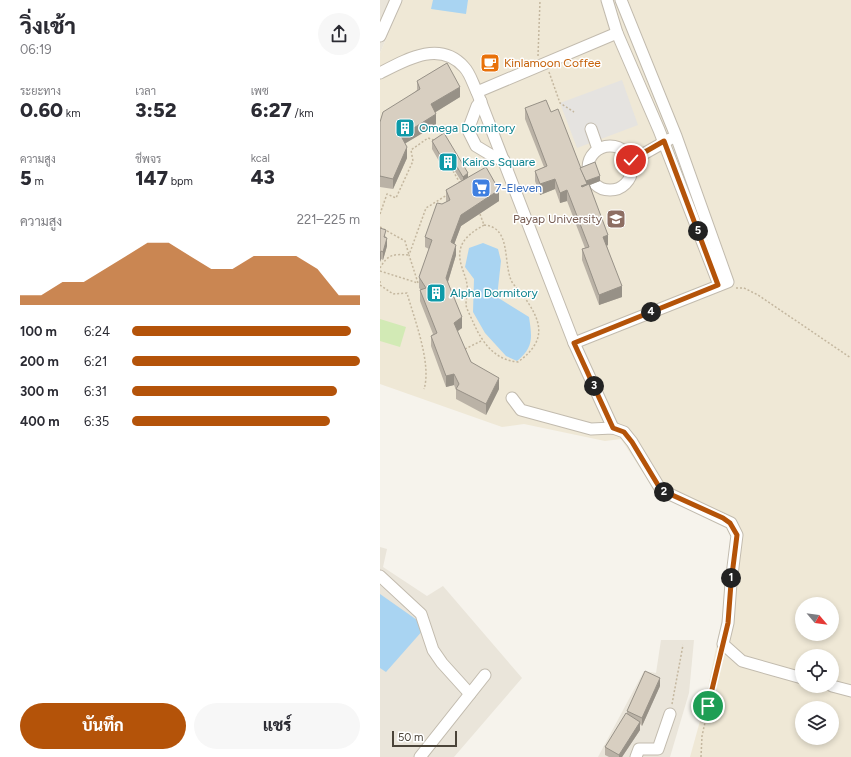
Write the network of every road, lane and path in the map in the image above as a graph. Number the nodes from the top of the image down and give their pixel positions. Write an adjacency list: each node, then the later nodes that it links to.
1 (396, 0): 6 (street)
2 (540, 0): 7 (path)
3 (607, 0): 5 (street)
4 (621, 0): 12 (street)
5 (617, 33): 7 (street); 13 (street)
6 (380, 36)
7 (543, 64): 9 (street); 10 (path)
8 (380, 73): 9 (street)
9 (479, 96): 16 (street); 16 (street)
10 (574, 112)
11 (590, 129): 15 (street)
12 (676, 136): 13 (street); 28 (street)
13 (664, 141): 17 (street); 28 (street)
14 (438, 144): 21 (path)
15 (598, 149): 17 (street); 17 (street)
16 (504, 160): 30 (street)
17 (631, 160)
18 (449, 164): 19 (path)
19 (463, 186)
20 (450, 194): 25 (path)
21 (380, 214)
22 (480, 214): 23 (path)
23 (484, 225): 29 (path); 29 (path)
24 (380, 227): 25 (path)
25 (409, 255): 26 (path); 26 (path)
26 (380, 270)
27 (380, 281): 33 (path)
28 (724, 284): 30 (street); 32 (path)
29 (482, 341): 31 (path)
30 (574, 343): 35 (street)
31 (461, 351)
32 (851, 358)
33 (424, 389)
34 (512, 398): 35 (street)
35 (613, 428): 37 (street)
36 (380, 576): 43 (street)
37 (723, 644): 40 (street); 47 (path)
38 (683, 645): 44 (path)
39 (485, 676): 43 (street)
40 (795, 676)
41 (839, 688): 42 (street)
42 (851, 691)
43 (470, 694): 45 (street)
44 (670, 714): 46 (street)
45 (420, 757)
46 (636, 757)
47 (701, 757)

